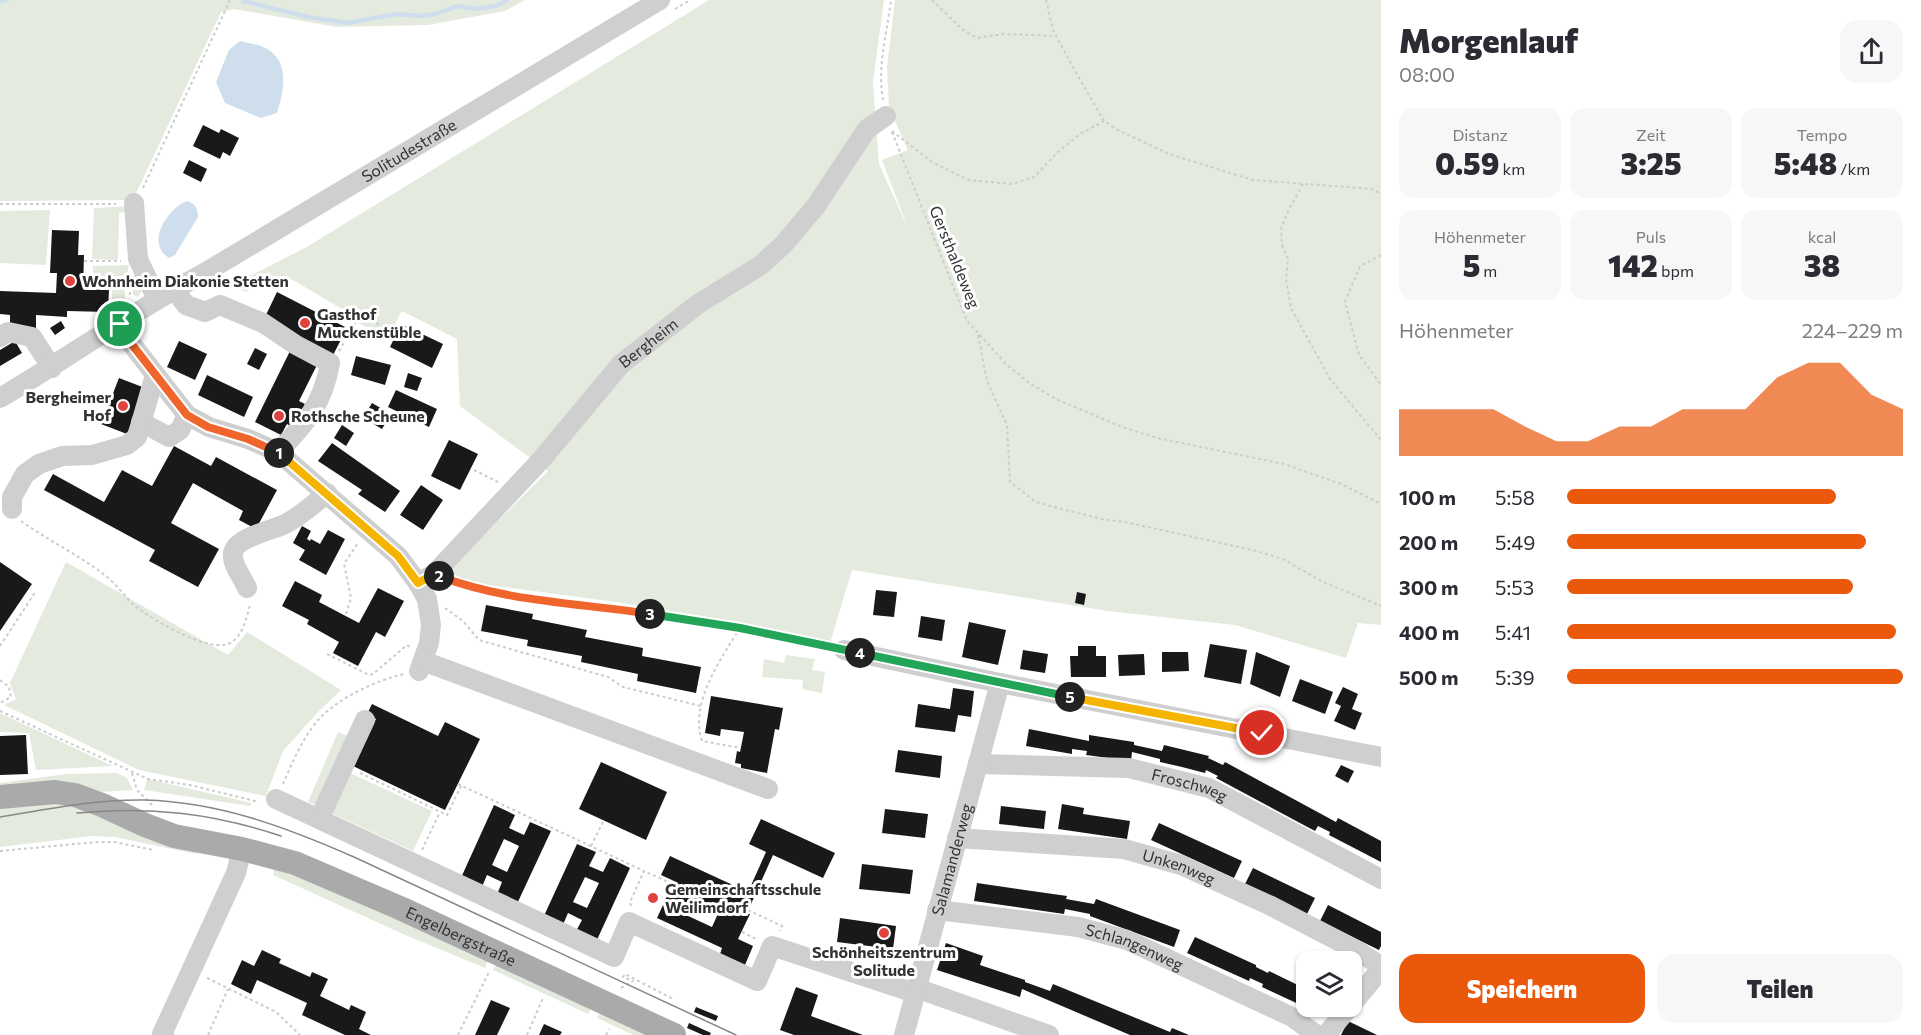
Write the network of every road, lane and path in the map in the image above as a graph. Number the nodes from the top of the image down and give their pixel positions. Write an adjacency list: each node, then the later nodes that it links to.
1 (230, 0): 11 (path)
2 (660, 0): 16 (street, Solitudestraße)
3 (891, 0): 8 (path, Gersthaldeweg)
4 (932, 0): 6 (path)
5 (1046, 0): 6 (path)
6 (1056, 36): 7 (path)
7 (1104, 121): 8 (path); 9 (path)
8 (889, 123): 20 (path, Gersthaldeweg); 32 (street, Bergheim)
9 (1303, 184): 10 (path); 29 (path)
10 (1381, 194)
11 (134, 203): 12 (path); 17 (street)
12 (0, 204)
13 (1381, 255): 25 (path)
14 (84, 261): 15 (path)
15 (126, 262)
16 (174, 289): 17 (street, Solitudestraße); 23 (street)
17 (157, 299): 18 (street, Solitudestraße)
18 (120, 324): 22 (street, Solitudestraße); 24 (street)
19 (394, 332): 23 (path)
20 (978, 335): 34 (path, Gersthaldeweg); 40 (path)
21 (0, 337): 22 (street)
22 (52, 368): 26 (street, Solitudestraße)
23 (329, 369): 30 (street)
24 (155, 375): 27 (street); 28 (street)
25 (1381, 385)
26 (0, 398)
27 (187, 415): 28 (street); 30 (street)
28 (141, 422): 35 (street)
29 (1381, 440)
30 (278, 452): 33 (street)
31 (474, 470): 32 (path)
32 (513, 489): 37 (street, Bergheim)
33 (327, 493): 36 (street); 38 (street)
34 (1381, 504)
35 (12, 509): 38 (path)
36 (367, 528): 37 (street); 41 (path)
37 (426, 585): 42 (path); 46 (street); 50 (path)
38 (247, 588)
39 (36, 591): 43 (path)
40 (1381, 606)
41 (346, 614)
42 (740, 628): 44 (path); 50 (path)
43 (0, 646)
44 (844, 650): 48 (street)
45 (327, 654): 46 (path)
46 (422, 663): 57 (street); 59 (path)
47 (0, 680): 49 (path)
48 (1000, 683): 54 (street); 55 (street, Salamanderweg)
49 (0, 703)
50 (701, 706): 53 (path)
51 (0, 711): 59 (path)
52 (365, 720): 56 (street)
53 (741, 748)
54 (1381, 757)
55 (978, 764): 63 (street, Salamanderweg); 70 (street, Froschweg)
56 (344, 766): 60 (path); 61 (street)
57 (768, 789)
58 (0, 798): 65 (main road, Engelbergstraße)
59 (274, 802): 61 (street)
60 (440, 812): 64 (path); 68 (path)
61 (319, 819): 68 (street)
62 (604, 820): 64 (path)
63 (957, 838): 73 (street, Salamanderweg); 78 (street, Unkenweg)
64 (591, 846): 69 (path)
65 (242, 849): 76 (main road, Engelbergstraße); 87 (street)
66 (156, 850): 67 (path)
67 (0, 851)
68 (416, 864): 74 (street)
69 (644, 871): 71 (path); 74 (path)
70 (1381, 879)
71 (672, 884)
72 (748, 910): 75 (path)
73 (938, 910): 80 (street, Salamanderweg); 96 (street, Schlangenweg)
74 (629, 922): 80 (street)
75 (781, 928)
76 (497, 952): 90 (path); 93 (main road, Engelbergstraße)
77 (211, 968): 79 (path)
78 (1381, 968): 82 (street)
79 (228, 989): 88 (path); 89 (path)
80 (915, 990): 94 (street, Salamanderweg); 95 (street)
81 (616, 991): 84 (path)
82 (1362, 991)
83 (543, 998): 91 (path)
84 (673, 999)
85 (1341, 1017): 97 (street)
86 (609, 1029): 92 (path)
87 (164, 1035)
88 (208, 1035)
89 (300, 1035)
90 (458, 1035)
91 (527, 1035)
92 (606, 1035)
93 (674, 1035)
94 (904, 1035)
95 (1049, 1035)
96 (1317, 1035)
97 (1326, 1035)

